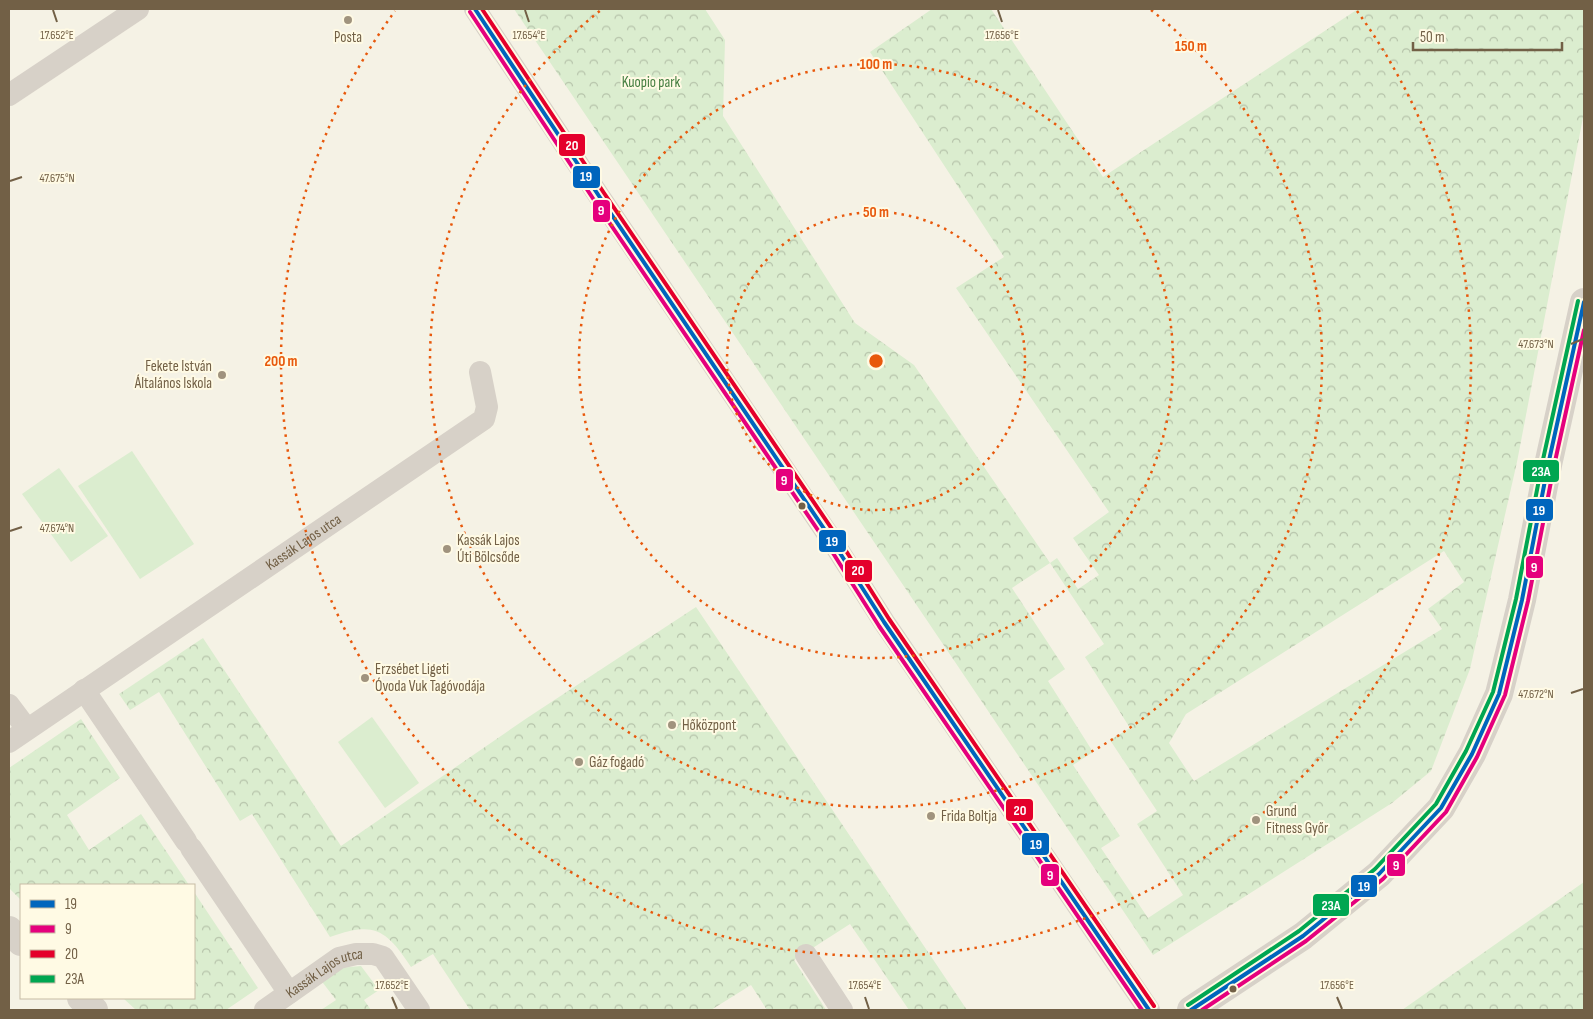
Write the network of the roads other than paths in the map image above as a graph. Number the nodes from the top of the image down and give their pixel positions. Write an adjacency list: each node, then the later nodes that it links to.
1 (138, 9): 3 (street)
2 (475, 9): 18 (street)
3 (9, 95)
4 (1584, 302): 19 (street)
5 (480, 372): 6 (street, Kassák Lajos utca)
6 (84, 690): 8 (street, Kassák Lajos utca); 12 (street, Kassák Lajos utca)
7 (9, 705): 8 (street, Kassák Lajos utca)
8 (18, 736)
9 (9, 930): 10 (street)
10 (20, 941)
11 (806, 955): 17 (street)
12 (289, 993): 15 (street); 16 (street, Kassák Lajos utca)
13 (82, 999): 14 (street)
14 (94, 1010)
15 (265, 1010)
16 (419, 1010)
17 (842, 1010)
18 (1149, 1010)
19 (1191, 1010)

